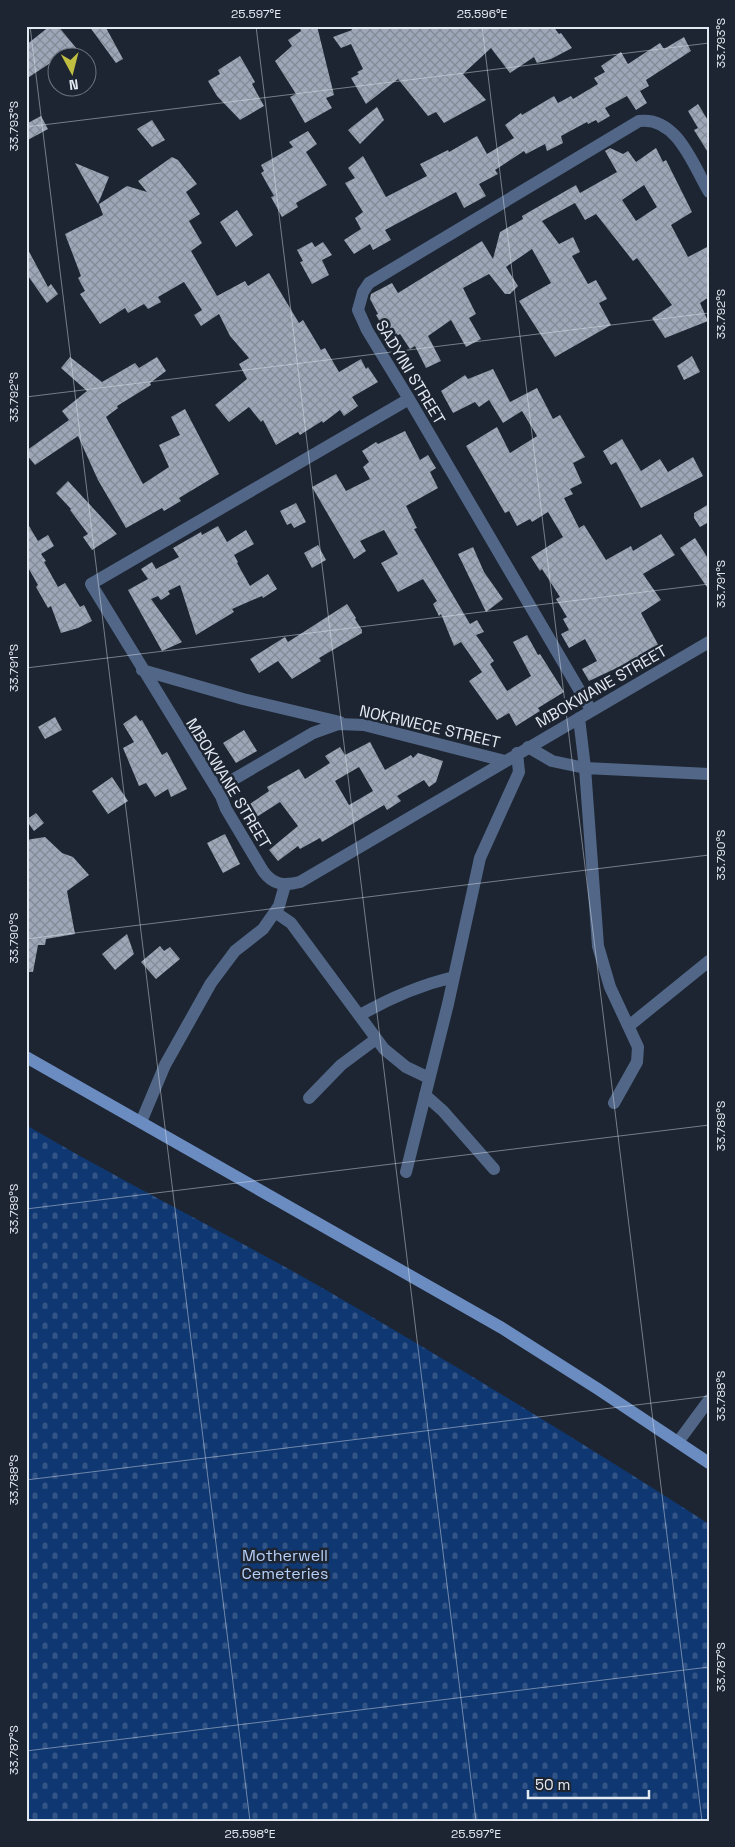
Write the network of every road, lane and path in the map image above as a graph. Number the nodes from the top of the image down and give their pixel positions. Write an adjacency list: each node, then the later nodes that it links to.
1 (709, 192): 2 (street, SADYINI STREET)
2 (409, 399): 4 (street, MBOKWANE STREET); 5 (street, SADYINI STREET)
3 (709, 642): 5 (street, MBOKWANE STREET)
4 (142, 670): 7 (street); 12 (street, MBOKWANE STREET)
5 (591, 710): 6 (street, MBOKWANE STREET)
6 (579, 718): 8 (street, MBOKWANE STREET); 10 (street)
7 (348, 724): 9 (street, NOKRWECE STREET); 12 (street, NOKRWECE STREET)
8 (523, 750): 9 (street, MBOKWANE STREET); 10 (street); 16 (street)
9 (505, 761): 13 (street, MBOKWANE STREET)
10 (585, 768): 11 (street); 18 (street)
11 (709, 774)
12 (221, 796): 13 (street, MBOKWANE STREET)
13 (285, 885): 14 (street)
14 (275, 912): 17 (street); 25 (street)
15 (709, 960): 18 (street)
16 (454, 977): 17 (street); 21 (street)
17 (360, 1015): 19 (street)
18 (630, 1025): 24 (street)
19 (376, 1039): 21 (street); 23 (street)
20 (26, 1057): 25 (main road)
21 (429, 1078): 22 (street)
22 (425, 1095): 26 (street); 27 (street)
23 (309, 1098)
24 (614, 1103)
25 (141, 1122): 29 (main road)
26 (494, 1169)
27 (406, 1172)
28 (709, 1400): 29 (street)
29 (678, 1442): 30 (main road)
30 (709, 1463)

